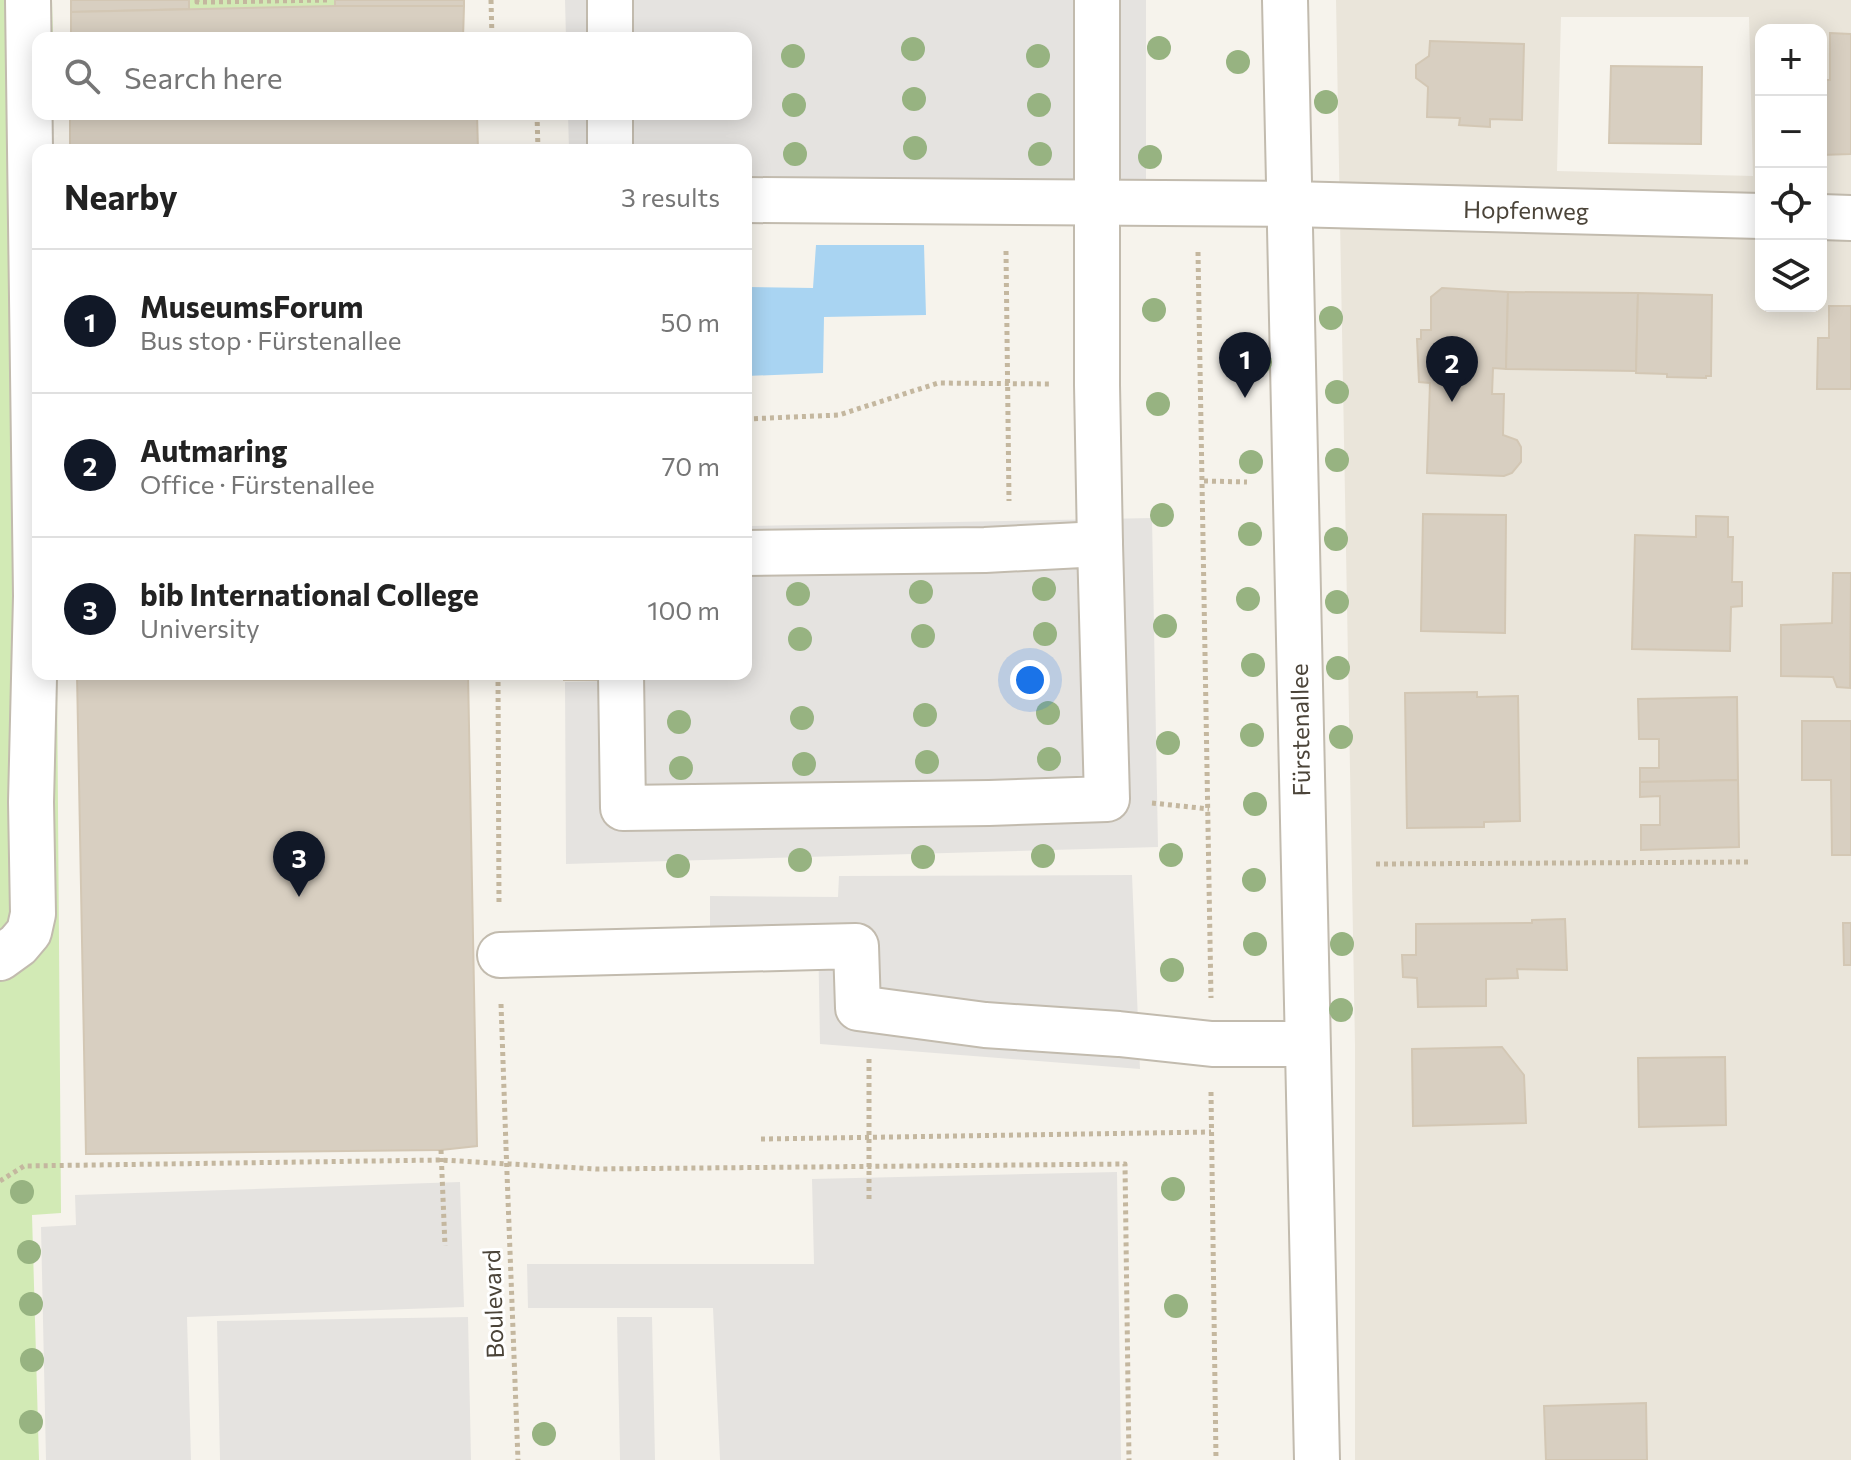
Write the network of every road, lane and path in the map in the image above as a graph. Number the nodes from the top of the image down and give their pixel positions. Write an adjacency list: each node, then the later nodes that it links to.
1 (28, 0): 23 (street)
2 (197, 0): 8 (path)
3 (328, 0): 8 (path)
4 (491, 0): 9 (path)
5 (610, 0): 10 (street)
6 (1097, 0): 17 (street)
7 (1285, 0): 18 (street, Fürstenallee)
8 (313, 4)
9 (492, 32)
10 (610, 32)
11 (537, 120): 13 (path)
12 (610, 120): 14 (street)
13 (538, 144)
14 (610, 144)
15 (752, 200): 17 (street, Hopfenweg)
16 (1197, 203): 17 (street, Hopfenweg); 18 (street, Hopfenweg); 37 (path)
17 (1096, 204): 28 (street)
18 (1290, 204): 19 (street, Hopfenweg); 38 (street, Fürstenallee)
19 (1755, 216)
20 (1827, 217): 21 (street)
21 (1851, 218)
22 (1006, 250): 24 (path)
23 (32, 298)
24 (1007, 383): 25 (path); 26 (path); 27 (path)
25 (1061, 384)
26 (752, 419)
27 (1010, 513)
28 (1100, 544): 29 (street); 31 (street)
29 (752, 553)
30 (32, 638): 32 (street)
31 (621, 680)
32 (15, 816): 36 (street)
33 (1751, 862): 34 (path)
34 (1376, 864)
35 (500, 955): 37 (street)
36 (0, 958)
37 (1212, 1044): 38 (street); 40 (path)
38 (1307, 1044): 53 (street, Fürstenallee)
39 (869, 1072): 41 (path)
40 (1211, 1132): 41 (path); 52 (path)
41 (869, 1137): 42 (path); 46 (path)
42 (761, 1139)
43 (506, 1147): 50 (path, Boulevard, bridge)
44 (441, 1150): 45 (path)
45 (441, 1160): 46 (path); 47 (path); 49 (path)
46 (869, 1167): 48 (path); 51 (path)
47 (0, 1181)
48 (869, 1199)
49 (445, 1246)
50 (518, 1460)
51 (1129, 1460)
52 (1216, 1460)
53 (1317, 1460)

